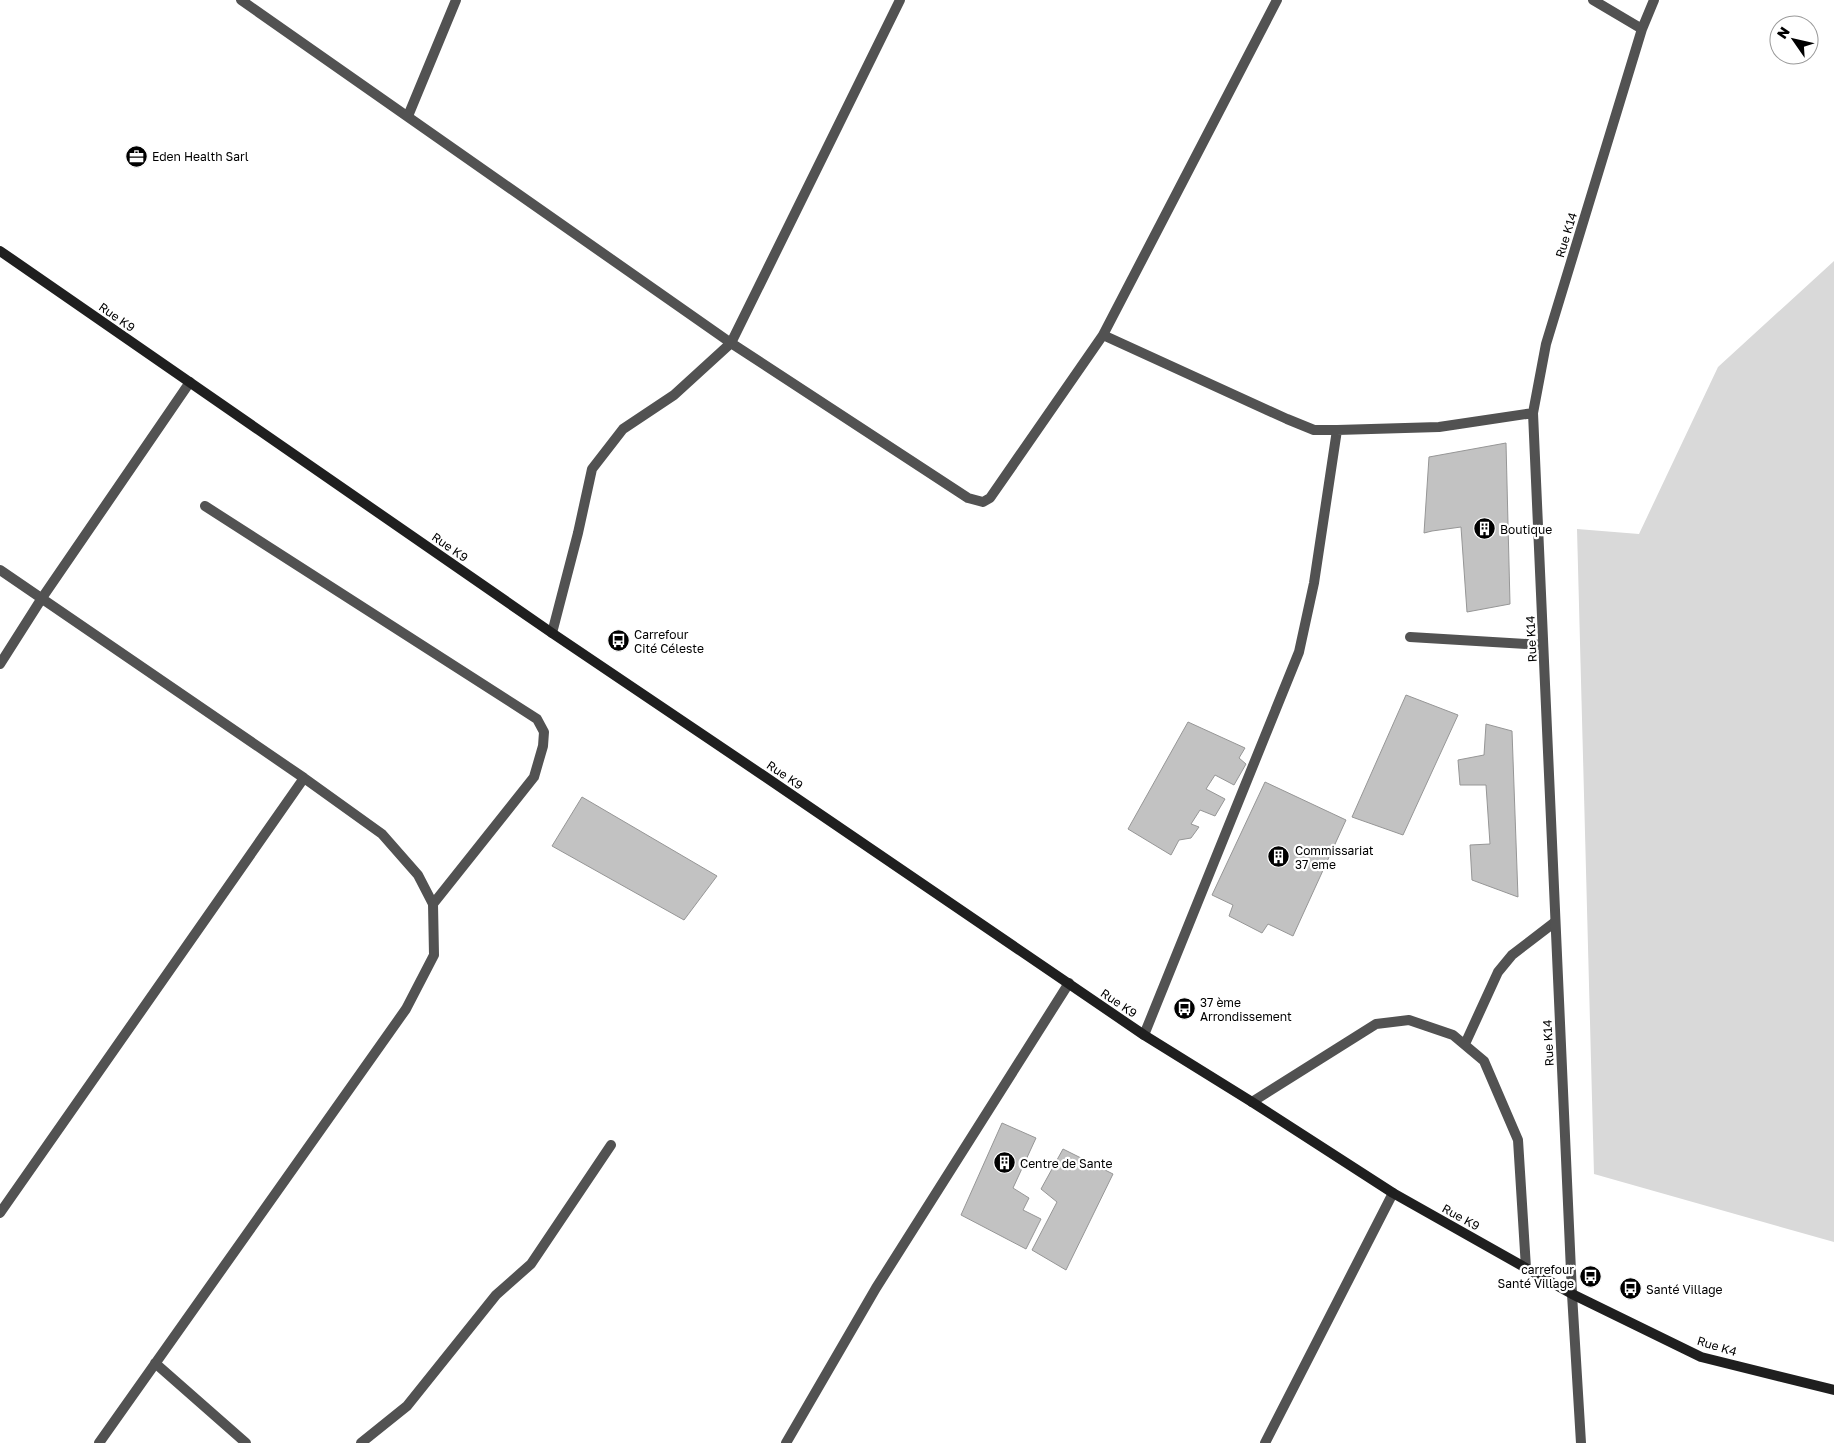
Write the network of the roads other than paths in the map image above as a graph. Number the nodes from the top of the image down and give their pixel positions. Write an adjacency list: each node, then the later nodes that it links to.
1 (242, 0): 8 (street)
2 (456, 0): 8 (street)
3 (900, 0): 11 (street)
4 (1277, 0): 10 (street)
5 (1593, 0): 7 (street)
6 (1654, 0): 7 (street, Rue K14)
7 (1642, 29): 13 (street, Rue K14)
8 (408, 116): 11 (street)
9 (0, 251): 12 (street, Rue K9)
10 (1103, 335): 11 (street); 14 (street)
11 (731, 342): 18 (street)
12 (190, 382): 17 (street); 18 (street, Rue K9)
13 (1533, 413): 14 (street); 20 (street, Rue K14)
14 (1337, 430): 26 (street)
15 (205, 506): 23 (street)
16 (0, 570): 17 (street)
17 (42, 598): 21 (street); 22 (street)
18 (552, 633): 25 (street, Rue K9)
19 (1410, 637): 20 (street)
20 (1543, 645): 24 (street, Rue K14)
21 (0, 664)
22 (304, 778): 23 (street); 31 (street)
23 (433, 904): 34 (street)
24 (1555, 922): 27 (street); 33 (street, Rue K14)
25 (1068, 983): 26 (street, Rue K9); 39 (street)
26 (1144, 1035): 28 (street, Rue K9)
27 (1465, 1044): 28 (street); 32 (street)
28 (1252, 1102): 30 (street, Rue K9)
29 (611, 1145): 38 (street)
30 (1393, 1193): 32 (street, Rue K9); 40 (street)
31 (0, 1213)
32 (1526, 1268): 33 (street, Rue K9)
33 (1572, 1294): 35 (street, Rue K4); 41 (street, Rue K14)
34 (155, 1364): 36 (street); 37 (street)
35 (1834, 1390)
36 (99, 1443)
37 (246, 1443)
38 (361, 1443)
39 (786, 1443)
40 (1265, 1443)
41 (1581, 1443)

